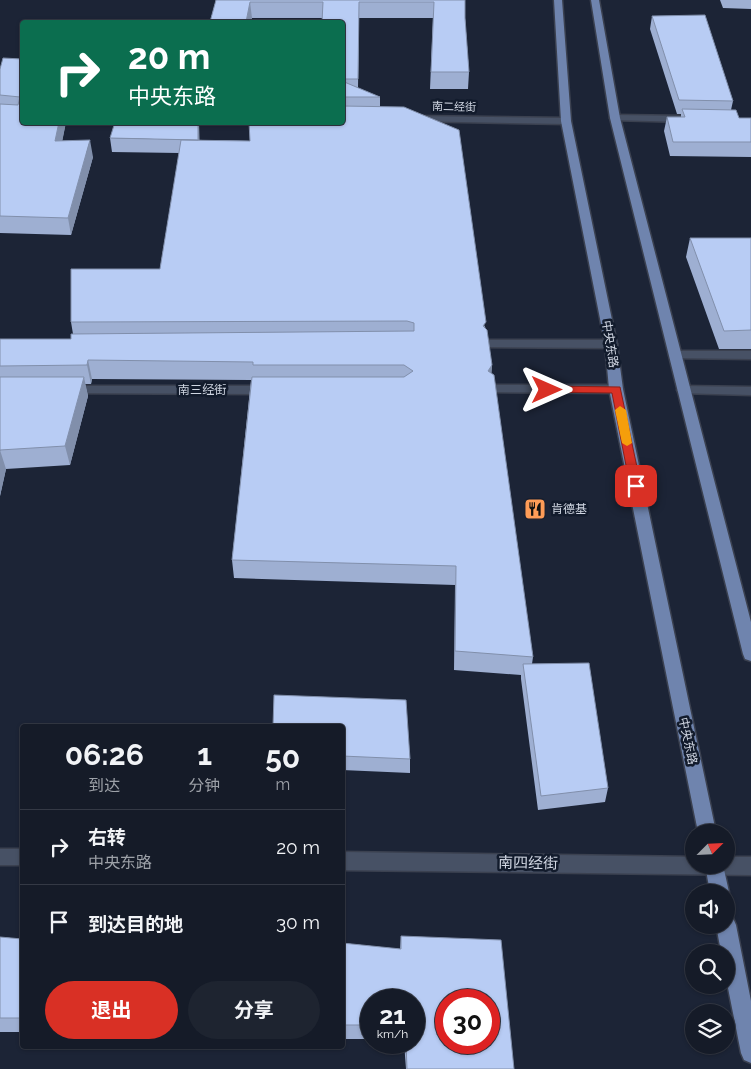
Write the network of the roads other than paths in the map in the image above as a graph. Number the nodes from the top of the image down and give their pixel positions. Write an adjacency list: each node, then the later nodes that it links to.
1 (558, 0): 6 (main road, 中央东路)
2 (595, 0): 3 (main road)
3 (615, 118): 5 (street); 9 (main road)
4 (401, 119): 6 (street, 南二经街)
5 (702, 119)
6 (566, 121): 8 (main road, 中央东路)
7 (488, 344): 8 (street)
8 (611, 344): 14 (main road, 中央东路)
9 (675, 355): 10 (street); 15 (main road)
10 (751, 355)
11 (495, 389): 14 (street)
12 (49, 390): 13 (street, 南三经街)
13 (286, 390)
14 (616, 390): 18 (main road, 中央东路)
15 (684, 390): 16 (street); 17 (main road)
16 (751, 391)
17 (751, 654)
18 (705, 824)
19 (0, 857): 20 (street)
20 (20, 857)
21 (345, 861): 22 (street, 南四经街)
22 (685, 865)
23 (735, 866): 24 (street, 南四经街)
24 (751, 866)
25 (728, 934): 26 (main road)
26 (751, 1053)

